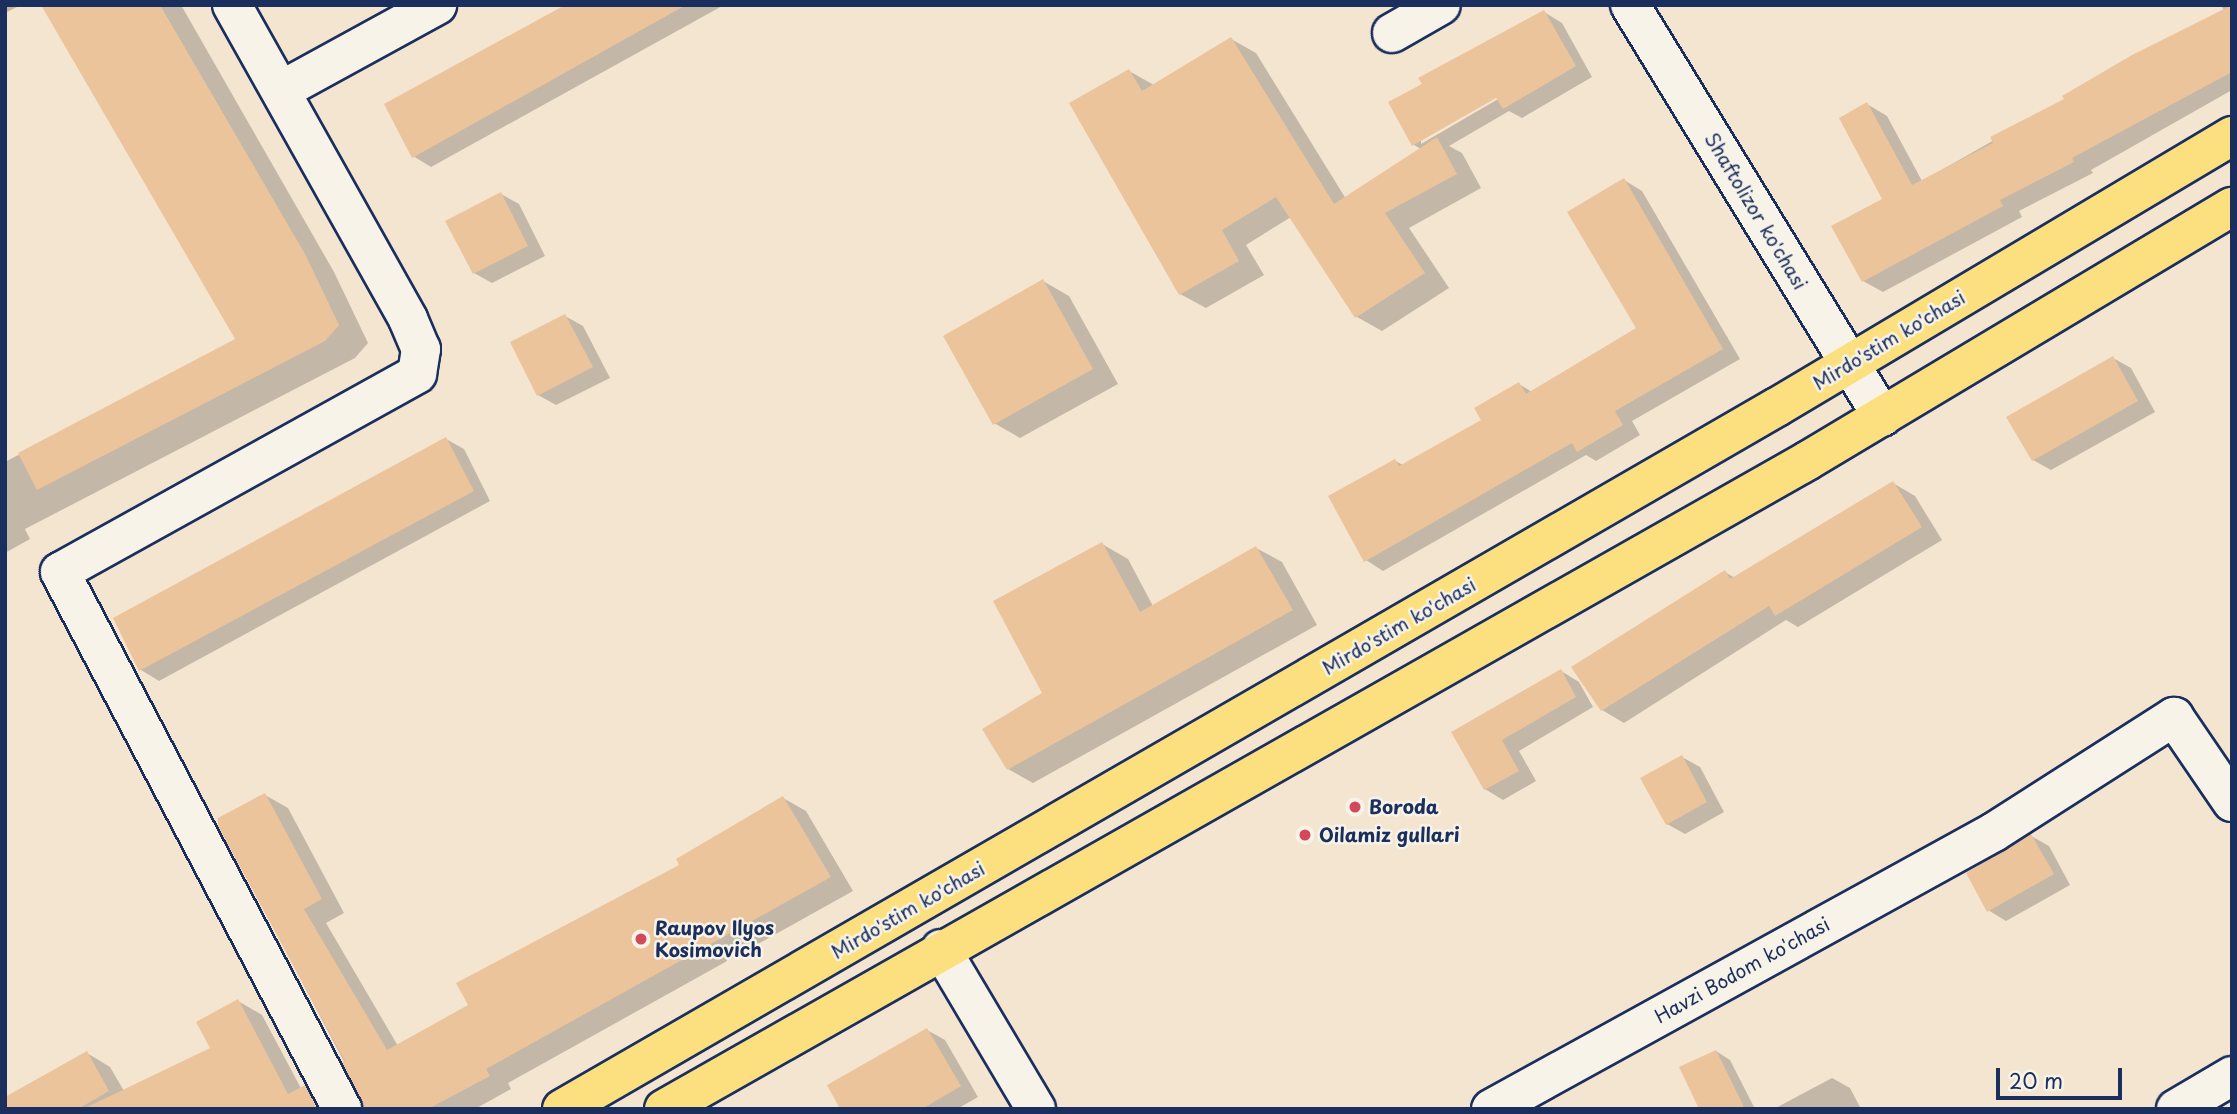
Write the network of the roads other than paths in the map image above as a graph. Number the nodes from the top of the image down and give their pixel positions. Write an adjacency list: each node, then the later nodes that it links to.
1 (232, 5): 6 (street)
2 (437, 5): 6 (street)
3 (1441, 5): 5 (street)
4 (1630, 5): 9 (street, Shaftolizor ko'chasi)
5 (1392, 33)
6 (282, 90): 14 (street)
7 (2232, 136): 9 (main road, Mirdo'stim ko'chasi)
8 (2232, 207): 10 (main road)
9 (1848, 364): 10 (street, Shaftolizor ko'chasi); 15 (main road, Mirdo'stim ko'chasi)
10 (1882, 417): 12 (main road)
11 (2232, 802): 18 (street, Havzi Bodom ko'chasi)
12 (941, 949): 16 (main road); 17 (street)
13 (2232, 1076): 19 (street)
14 (342, 1109)
15 (562, 1109)
16 (664, 1109)
17 (1036, 1109)
18 (1491, 1109)
19 (2176, 1109)

